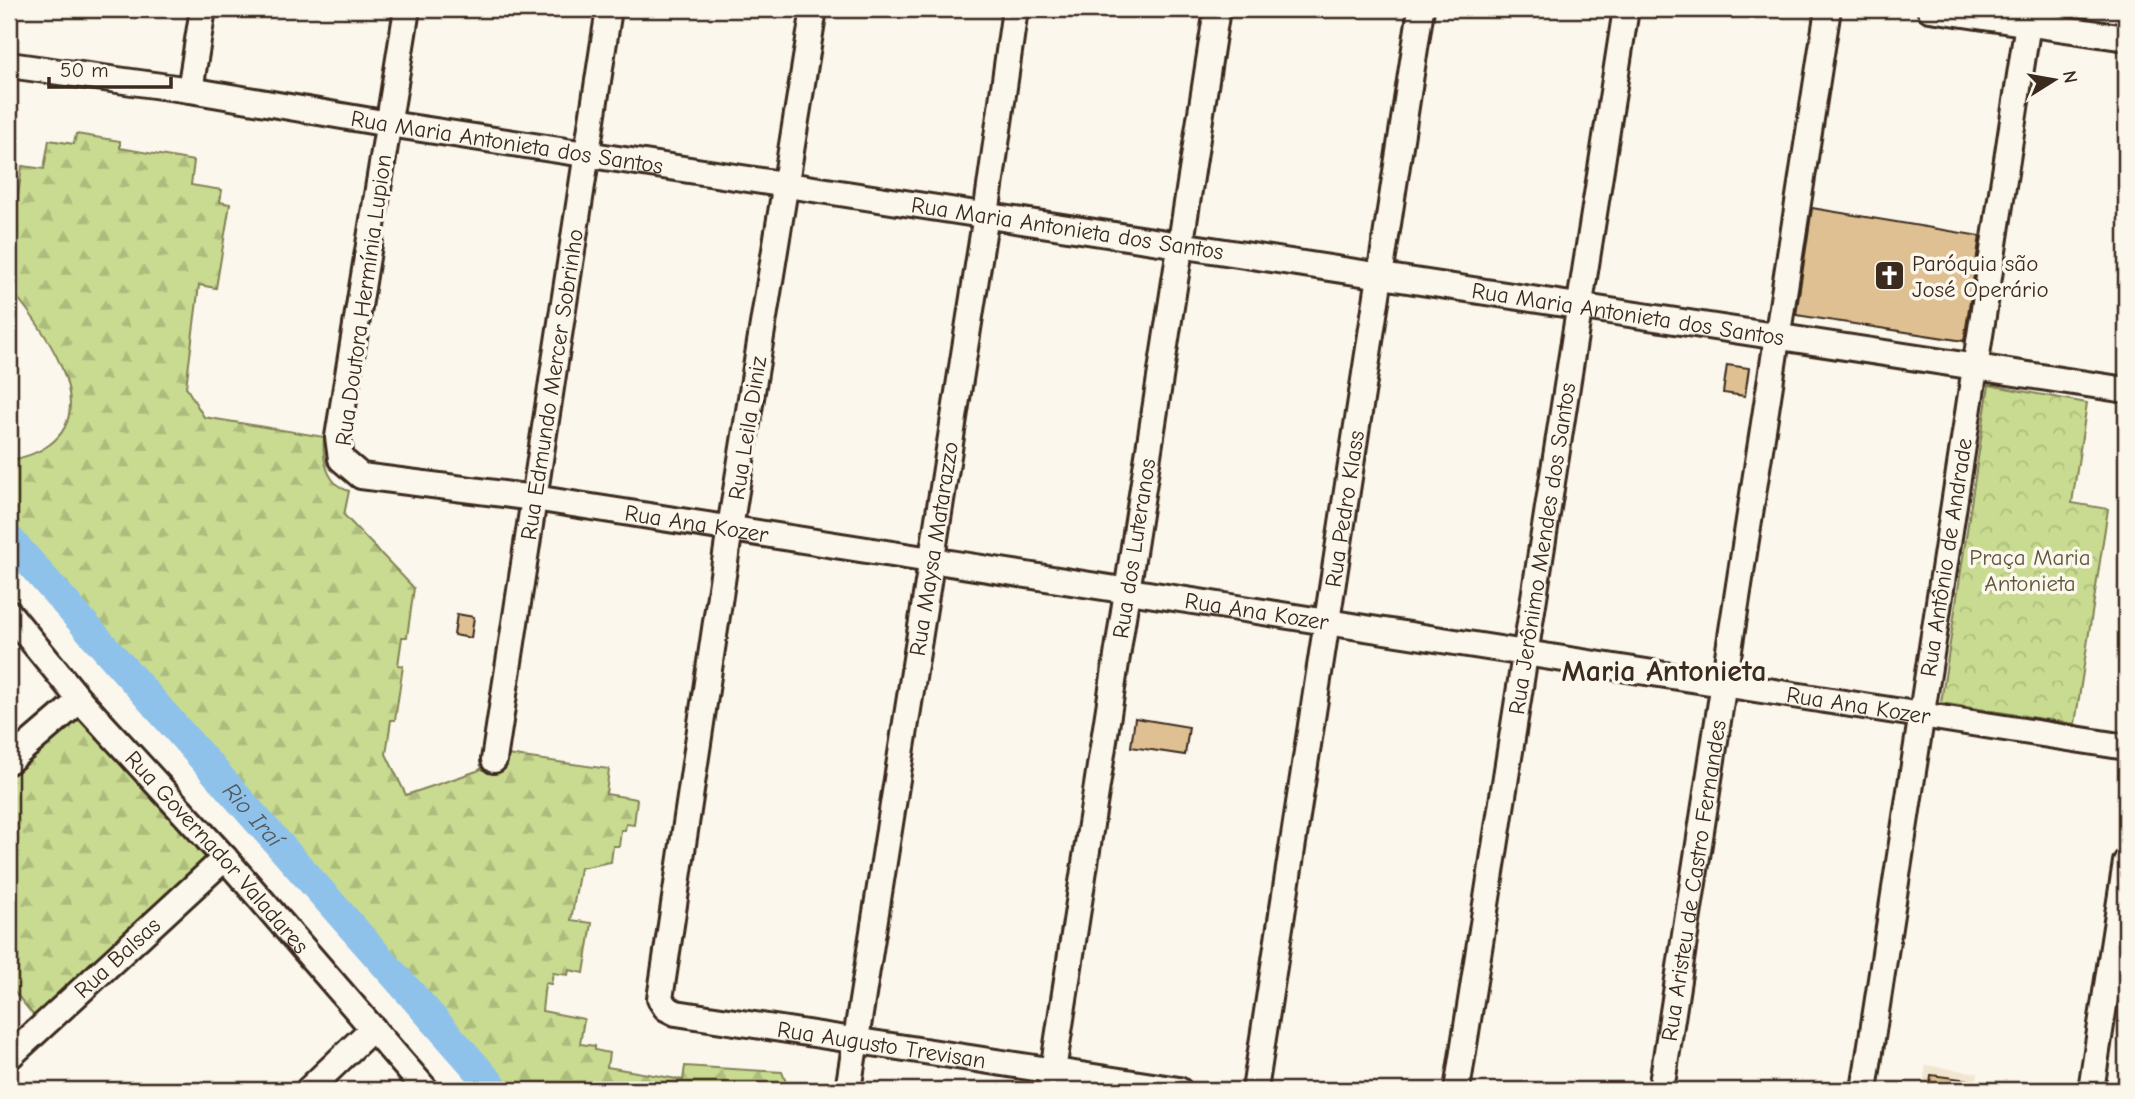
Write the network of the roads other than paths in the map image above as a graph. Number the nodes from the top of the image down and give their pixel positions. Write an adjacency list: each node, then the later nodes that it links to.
1 (203, 9): 14 (street)
2 (407, 9): 15 (street, Rua Doutora Hermínia Lupion)
3 (609, 9): 16 (street, Rua Edmundo Mercer Sobrinho)
4 (814, 9): 17 (street, Rua Leila Diniz)
5 (1015, 9): 18 (street, Rua Maysa Matarazzo)
6 (1217, 9): 19 (street, Rua dos Luteranos)
7 (1421, 9): 20 (street, Rua Pedro Klass)
8 (1626, 9): 21 (street, Rua Jerônimo Mendes dos Santos)
9 (1828, 9): 22 (street, Rua Aristeu de Castro Fernandes)
10 (1930, 9): 11 (street)
11 (2028, 23): 12 (street); 23 (street, Rua Antônio de Andrade)
12 (2126, 38)
13 (9, 65): 14 (street, Rua Maria Antonieta dos Santos)
14 (190, 90): 15 (street, Rua Maria Antonieta dos Santos)
15 (389, 124): 16 (street, Rua Maria Antonieta dos Santos); 25 (street, Rua Doutora Hermínia Lupion)
16 (588, 154): 17 (street, Rua Maria Antonieta dos Santos); 26 (street, Rua Edmundo Mercer Sobrinho)
17 (787, 185): 18 (street, Rua Maria Antonieta dos Santos); 27 (street, Rua Leila Diniz)
18 (986, 215): 19 (street, Rua Maria Antonieta dos Santos); 28 (street, Rua Maysa Matarazzo)
19 (1181, 245): 20 (street, Rua Maria Antonieta dos Santos); 29 (street, Rua dos Luteranos)
20 (1380, 275): 21 (street, Rua Maria Antonieta dos Santos); 31 (street, Rua Pedro Klass)
21 (1581, 305): 22 (street, Rua Maria Antonieta dos Santos); 32 (street, Rua Jerônimo Mendes dos Santos)
22 (1779, 337): 23 (street, Rua Maria Antonieta dos Santos); 33 (street, Rua Aristeu de Castro Fernandes)
23 (1975, 367): 24 (street, Rua Maria Antonieta dos Santos); 35 (street, Rua Antônio de Andrade)
24 (2126, 390)
25 (385, 479): 26 (street, Rua Ana Kozer)
26 (534, 498): 27 (street, Rua Ana Kozer); 37 (street, Rua Edmundo Mercer Sobrinho)
27 (730, 528): 28 (street, Rua Ana Kozer); 41 (street, Rua Leila Diniz)
28 (932, 561): 29 (street, Rua Ana Kozer); 43 (street, Rua Maysa Matarazzo)
29 (1128, 590): 31 (street, Rua Ana Kozer); 45 (street, Rua dos Luteranos)
30 (9, 613): 34 (street, Rua Governador Valadares)
31 (1327, 620): 32 (street, Rua Ana Kozer); 50 (street, Rua Pedro Klass)
32 (1526, 653): 33 (street, Rua Ana Kozer); 51 (street, Rua Jerônimo Mendes dos Santos)
33 (1725, 685): 35 (street, Rua Ana Kozer); 52 (street, Rua Aristeu de Castro Fernandes)
34 (80, 700): 38 (street); 39 (street, Rua Governador Valadares)
35 (1921, 715): 36 (street, Rua Ana Kozer); 53 (street, Rua Antônio de Andrade)
36 (2126, 747)
37 (494, 760)
38 (9, 761)
39 (225, 858): 42 (street, Rua Governador Valadares); 44 (street, Rua Balsas)
40 (2126, 862): 54 (street)
41 (662, 971): 43 (street, Rua Augusto Trevisan)
42 (373, 1028): 46 (street); 47 (street, Rua Governador Valadares)
43 (856, 1040): 45 (street, Rua Augusto Trevisan); 48 (street, Rua Maysa Matarazzo)
44 (9, 1057)
45 (1052, 1080): 49 (street, Rua Augusto Trevisan)
46 (308, 1090)
47 (426, 1090)
48 (848, 1090)
49 (1179, 1090)
50 (1255, 1090)
51 (1457, 1090)
52 (1661, 1090)
53 (1864, 1090)
54 (2091, 1090)

